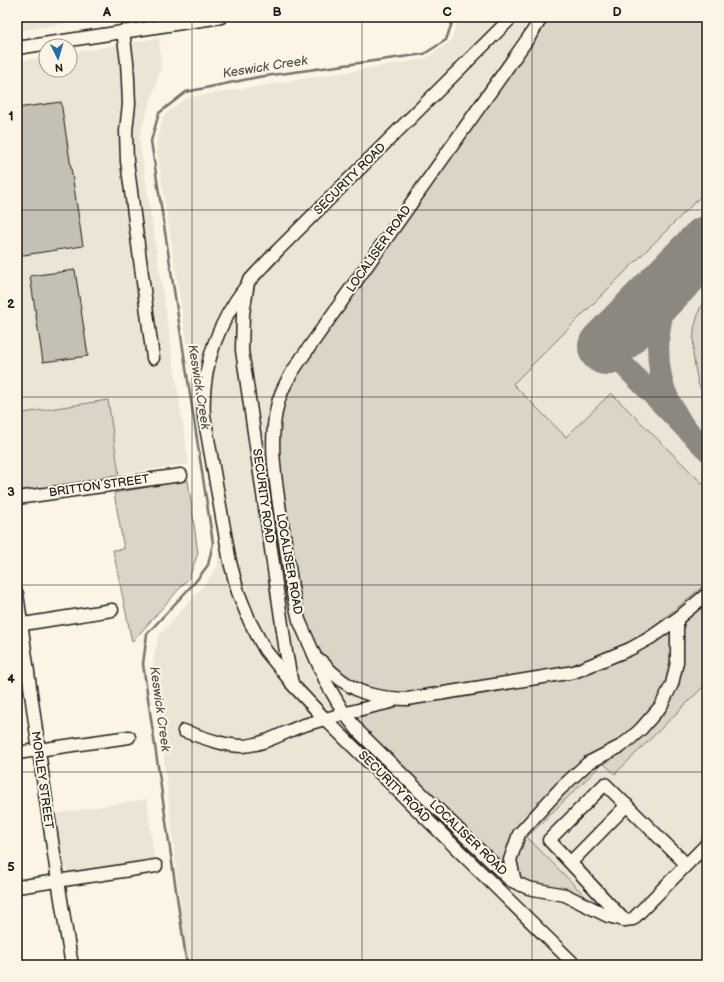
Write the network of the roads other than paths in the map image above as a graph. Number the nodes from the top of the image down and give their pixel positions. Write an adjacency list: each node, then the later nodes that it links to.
1 (221, 17): 4 (street)
2 (512, 17): 7 (street, SECURITY ROAD)
3 (542, 17): 16 (street, LOCALISER ROAD)
4 (151, 22): 5 (street)
5 (123, 31): 6 (street); 8 (street)
6 (17, 48)
7 (248, 282): 17 (street, SECURITY ROAD); 17 (street)
8 (154, 358)
9 (182, 475): 10 (street, BRITTON STREET)
10 (17, 498)
11 (17, 594): 15 (street, MORLEY STREET)
12 (707, 594): 14 (street)
13 (112, 610): 15 (street)
14 (677, 619): 18 (street); 31 (street)
15 (19, 625): 23 (street, MORLEY STREET)
16 (314, 654): 18 (street); 19 (street, LOCALISER ROAD)
17 (292, 684): 20 (street, SECURITY ROAD)
18 (407, 699): 19 (street)
19 (344, 714): 20 (street); 31 (street, LOCALISER ROAD)
20 (326, 719): 21 (street); 35 (street, SECURITY ROAD)
21 (184, 731)
22 (129, 737): 23 (street)
23 (38, 750): 24 (street); 30 (street, MORLEY STREET)
24 (17, 753)
25 (627, 806): 27 (street); 27 (street); 28 (street)
26 (707, 844): 28 (street)
27 (571, 862): 33 (street)
28 (686, 864): 33 (street)
29 (156, 866): 30 (street)
30 (57, 881): 32 (street); 34 (street, MORLEY STREET)
31 (515, 882): 33 (street, LOCALISER ROAD)
32 (17, 887)
33 (624, 920)
34 (72, 965)
35 (575, 965)

